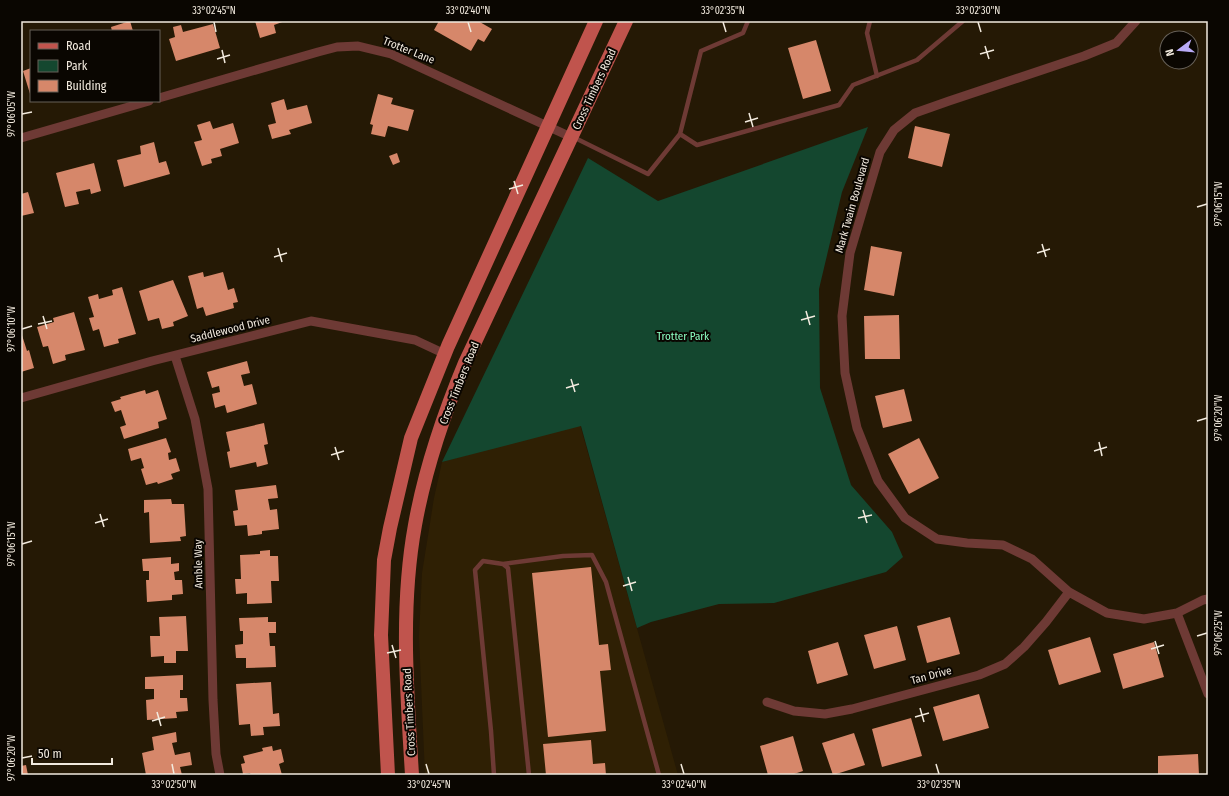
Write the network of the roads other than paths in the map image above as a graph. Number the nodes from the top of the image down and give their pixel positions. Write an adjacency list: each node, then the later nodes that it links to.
1 (596, 21): 10 (main road)
2 (626, 21): 12 (main road, Cross Timbers Road)
3 (748, 21): 11 (lane)
4 (870, 21): 7 (lane)
5 (963, 21): 7 (lane)
6 (1136, 21): 18 (street, Mark Twain Boulevard)
7 (877, 76): 11 (lane)
8 (160, 98): 10 (street, Trotter Lane)
9 (146, 102): 13 (street)
10 (548, 125): 12 (street, Trotter Lane); 14 (main road)
11 (680, 134): 12 (lane)
12 (572, 137): 25 (main road, Cross Timbers Road)
13 (21, 138)
14 (445, 354): 15 (street, Saddlewood Drive); 24 (main road)
15 (175, 356): 16 (street, Saddlewood Drive); 23 (street, Amble Way)
16 (21, 398)
17 (503, 564): 26 (lane); 27 (lane); 28 (lane)
18 (1069, 592): 20 (street, Mark Twain Boulevard); 22 (street, Tan Drive)
19 (1208, 599): 20 (street, Mark Twain Boulevard)
20 (1178, 613): 21 (street)
21 (1208, 694)
22 (767, 702)
23 (220, 775)
24 (388, 775)
25 (412, 775)
26 (494, 775)
27 (529, 775)
28 (659, 775)

